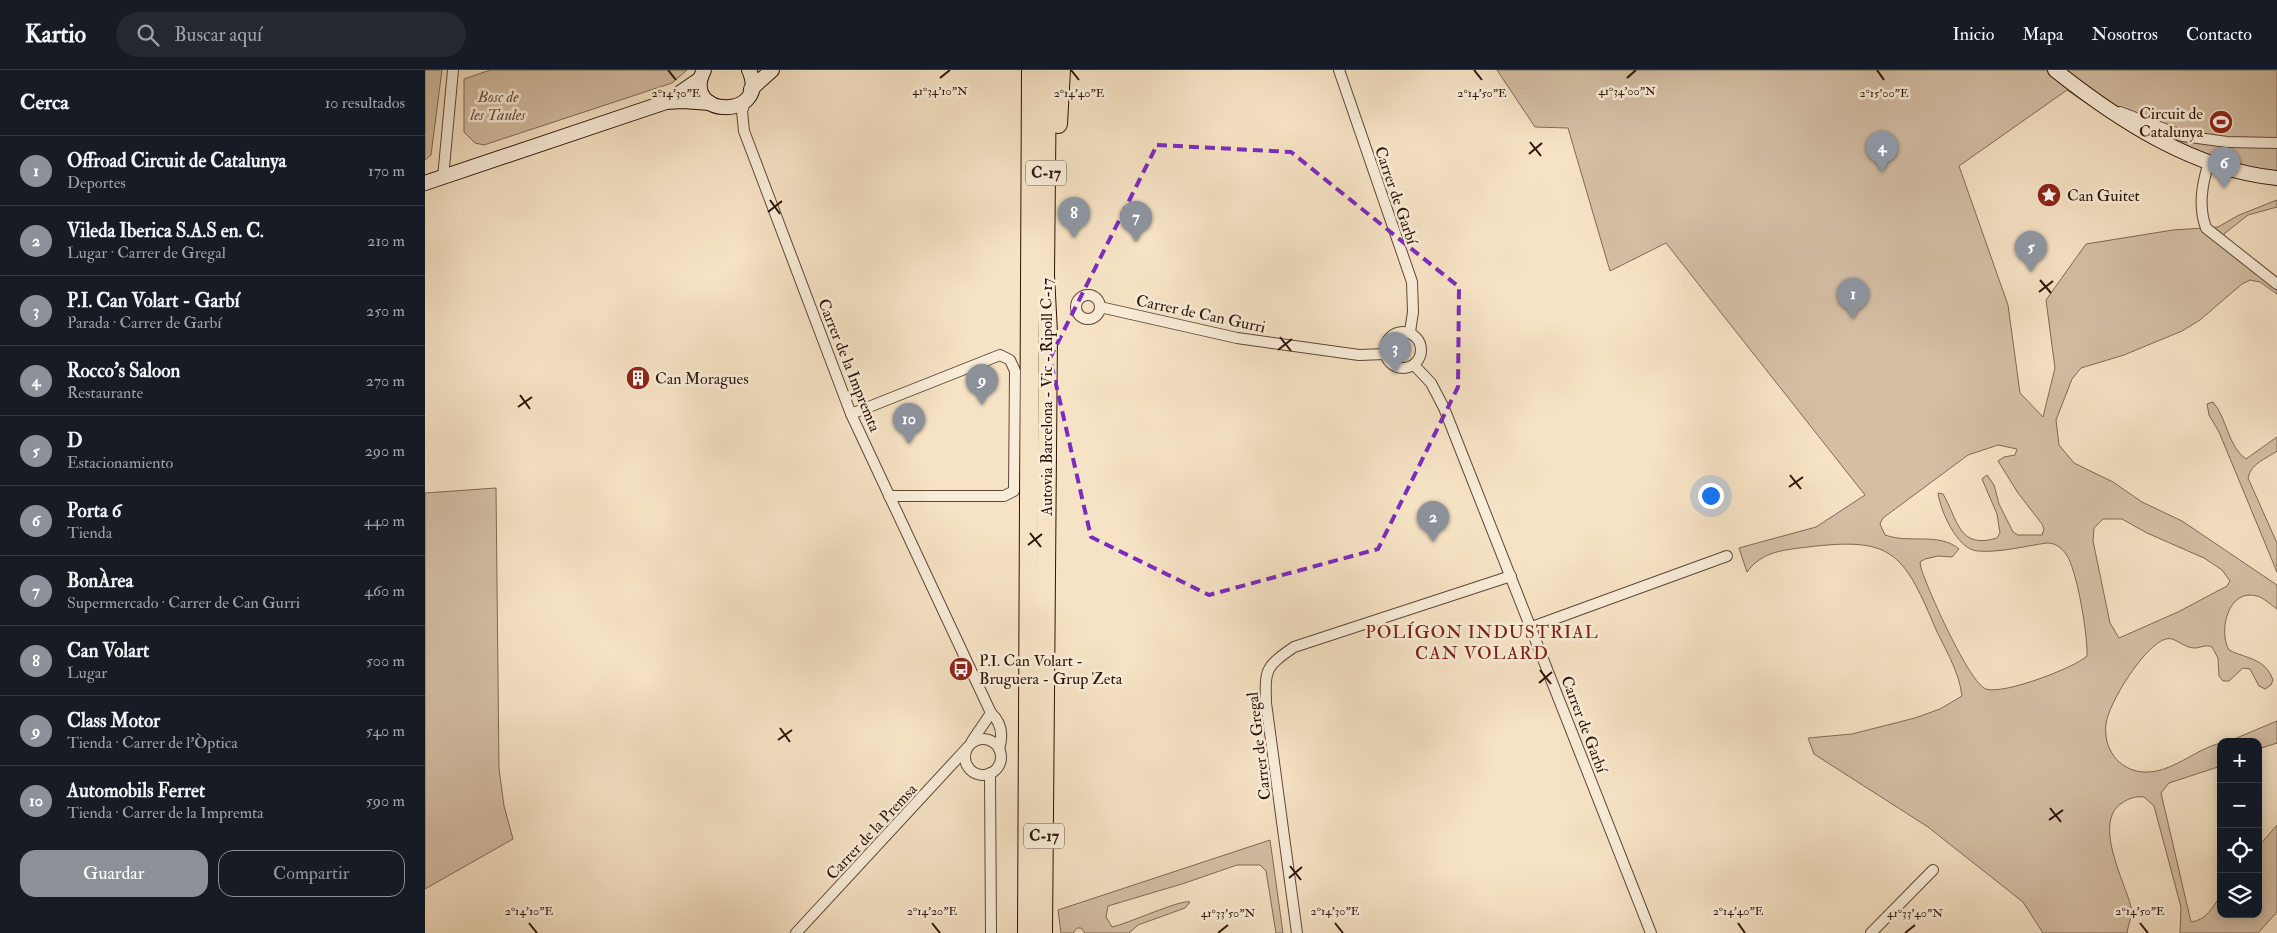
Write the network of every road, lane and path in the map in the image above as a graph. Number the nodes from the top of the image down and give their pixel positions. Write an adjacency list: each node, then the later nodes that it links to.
1 (453, 70): 18 (street)
2 (749, 70): 11 (street)
3 (772, 70): 11 (street)
4 (1021, 70): 21 (highway)
5 (1031, 70): 21 (highway, Autovia Barcelona - Vic - Ripoll C-17 / C-17)
6 (1047, 70): 21 (highway, Autovia Barcelona - Vic - Ripoll C-17 / C-17)
7 (1063, 70): 21 (highway)
8 (1339, 70): 24 (street, Carrer de Garbí)
9 (2055, 70): 14 (street)
10 (702, 74): 12 (street); 13 (street)
11 (749, 95): 13 (street); 15 (street)
12 (666, 102): 13 (street); 18 (street)
13 (716, 106): 15 (street)
14 (2111, 112): 16 (street); 17 (street)
15 (744, 131): 27 (street, Carrer de la Impremta)
16 (2277, 143)
17 (2209, 162): 19 (street); 22 (street)
18 (443, 178): 20 (street)
19 (2277, 178)
20 (425, 183)
21 (1038, 275): 36 (highway, Autovia Barcelona - Vic - Ripoll C-17 / C-17); 42 (highway, Autovia Barcelona - Vic - Ripoll C-17 / C-17)
22 (2277, 284)
23 (1100, 307): 25 (street, Carrer de Can Gurri)
24 (1409, 332): 25 (street); 26 (street)
25 (1385, 354): 26 (street)
26 (1414, 365): 30 (street, Carrer de Garbí)
27 (851, 414): 28 (street, Carrer de la Impremta); 28 (street)
28 (889, 496): 32 (street, Carrer de la Impremta)
29 (1727, 556): 31 (street)
30 (1511, 576): 31 (street, Carrer de Garbí); 43 (street, Carrer de Gregal)
31 (1532, 627): 44 (street, Carrer de Garbí)
32 (991, 714): 33 (street); 34 (street, Carrer de la Impremta)
33 (969, 746): 34 (street); 35 (street); 38 (street, Carrer de la Premsa)
34 (999, 749): 35 (street)
35 (990, 773): 39 (street)
36 (1028, 837): 40 (highway); 41 (highway, C-17)
37 (1933, 870): 45 (street)
38 (796, 933)
39 (991, 933)
40 (1018, 933)
41 (1027, 933)
42 (1043, 933)
43 (1297, 933)
44 (1651, 933)
45 (1871, 933)

